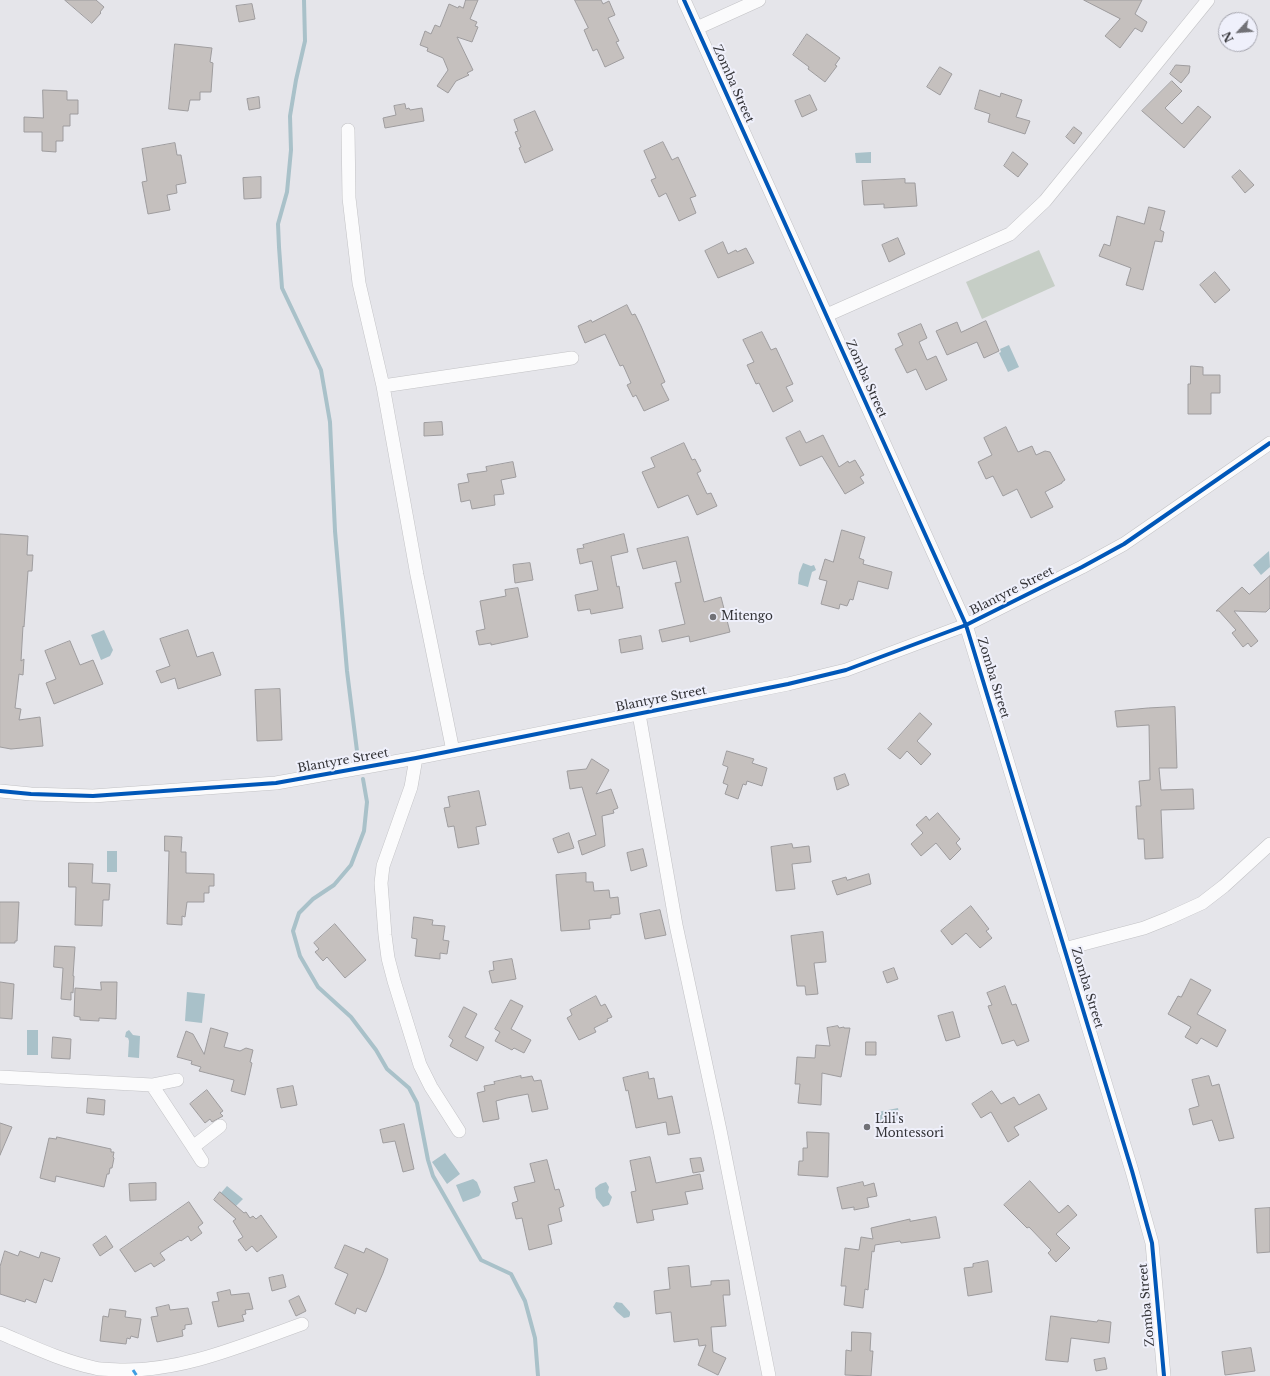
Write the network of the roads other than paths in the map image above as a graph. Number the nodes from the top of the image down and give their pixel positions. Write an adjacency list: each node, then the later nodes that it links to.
1 (684, 0): 4 (street, Zomba Street)
2 (759, 0): 4 (street)
3 (1208, 0): 6 (street)
4 (697, 28): 6 (street, Zomba Street)
5 (348, 130): 8 (street)
6 (827, 315): 10 (street, Zomba Street)
7 (572, 358): 8 (street)
8 (383, 386): 12 (street)
9 (1270, 443): 10 (street, Blantyre Street)
10 (966, 625): 11 (street, Blantyre Street); 16 (street, Zomba Street)
11 (639, 714): 12 (street, Blantyre Street); 26 (street)
12 (453, 751): 13 (street, Blantyre Street)
13 (416, 758): 14 (street, Blantyre Street); 21 (street)
14 (0, 791)
15 (1270, 844): 16 (street)
16 (1064, 949): 27 (street, Zomba Street)
17 (0, 1077): 19 (street)
18 (177, 1080): 19 (street)
19 (152, 1085): 22 (street)
20 (220, 1126): 22 (street)
21 (459, 1131)
22 (193, 1147): 23 (street)
23 (202, 1161)
24 (302, 1324): 25 (street)
25 (0, 1333)
26 (769, 1376)
27 (1164, 1376)

